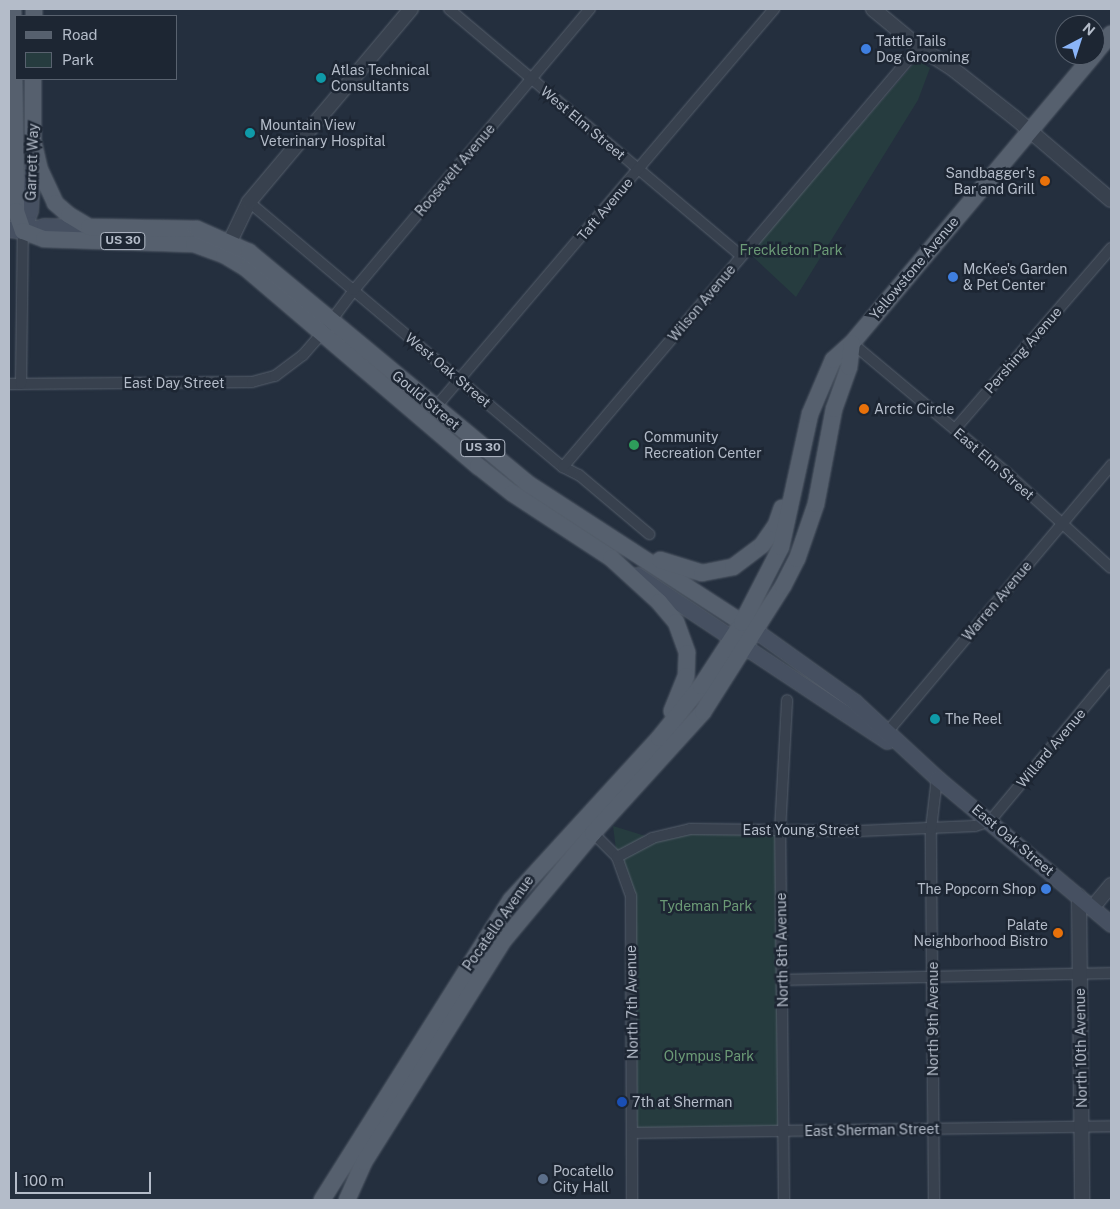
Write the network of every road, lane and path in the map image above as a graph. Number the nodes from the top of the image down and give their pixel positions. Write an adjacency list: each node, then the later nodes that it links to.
1 (13, 9): 11 (main road, Garrett Way)
2 (411, 9): 17 (street)
3 (449, 9): 9 (street, West Elm Street)
4 (590, 9): 9 (street, Roosevelt Avenue)
5 (774, 9): 15 (street, Taft Avenue)
6 (874, 9): 7 (street)
7 (919, 47): 13 (street); 22 (street, Wilson Avenue)
8 (1085, 65): 13 (main road, Yellowstone Avenue)
9 (531, 79): 15 (street, West Elm Street); 23 (street, Roosevelt Avenue)
10 (33, 80): 14 (main road, Garrett Way / US 30)
11 (12, 83): 12 (main road, Garrett Way)
12 (12, 120): 19 (main road, Garrett Way)
13 (1029, 130): 16 (street); 25 (main road, Yellowstone Avenue)
14 (33, 141): 18 (main road, US 30); 19 (main road, Garrett Way)
15 (638, 169): 22 (street, West Elm Street); 26 (street, Taft Avenue)
16 (1111, 200)
17 (249, 202): 20 (street); 23 (street, West Oak Street)
18 (89, 227): 19 (main road); 20 (main road, US 30)
19 (16, 230): 20 (main road, US 30); 28 (street)
20 (226, 248): 24 (main road, Gould Street / US 30)
21 (1111, 248): 30 (street, Pershing Avenue)
22 (741, 256): 32 (street, Wilson Avenue)
23 (354, 290): 24 (street, Roosevelt Avenue); 26 (street, West Oak Street)
24 (327, 327): 28 (street, East Day Street); 29 (main road, Gould Street / US 30); 37 (main road, Gould Street / US 30)
25 (852, 343): 30 (street, East Elm Street); 33 (main road, Yellowstone Avenue); 39 (main road)
26 (460, 380): 29 (street, Taft Avenue); 32 (street, West Oak Street)
27 (9, 384): 28 (street, East Day Street)
28 (21, 384)
29 (435, 408): 35 (main road, Gould Street / US 30)
30 (955, 429): 34 (street, East Elm Street)
31 (1111, 465): 34 (street, Warren Avenue)
32 (563, 467): 36 (street, West Oak Street)
33 (798, 471): 35 (main road); 39 (main road, Yellowstone Avenue)
34 (1062, 524): 38 (street, East Elm Street); 44 (street, Warren Avenue)
35 (596, 529): 39 (main road, Gould Street / US 30)
36 (649, 534)
37 (611, 558): 40 (main road, Gould Street); 45 (main road, US 30)
38 (1111, 568)
39 (749, 627): 40 (main road, Pocatello Avenue); 41 (main road, Pocatello Avenue); 44 (main road, East Oak Street)
40 (733, 637): 41 (main road, Gould Street); 45 (main road, Pocatello Avenue)
41 (746, 646): 44 (main road, East Oak Street); 48 (main road, Pocatello Avenue)
42 (1111, 675): 47 (street, Willard Avenue)
43 (787, 700): 50 (street, North 8th Avenue)
44 (884, 735): 46 (main road, East Oak Street)
45 (659, 738): 48 (main road, Pocatello Avenue)
46 (936, 778): 47 (main road, East Oak Street); 49 (street, North 9th Avenue)
47 (990, 821): 49 (street, East Young Street); 53 (main road, East Oak Street)
48 (587, 827): 51 (street, North 7th Avenue); 65 (main road, Pocatello Avenue); 66 (main road, Pocatello Avenue)
49 (932, 828): 50 (street, East Young Street); 58 (street, North 9th Avenue)
50 (780, 831): 51 (street, East Young Street); 59 (street, North 8th Avenue)
51 (617, 857): 64 (street, North 7th Avenue)
52 (1111, 886): 54 (street)
53 (1079, 896): 54 (main road, East Oak Street); 56 (street, North 10th Avenue)
54 (1092, 908): 55 (main road, East Oak Street)
55 (1111, 924)
56 (1080, 974): 57 (street); 58 (street); 61 (street, North 10th Avenue)
57 (1111, 974)
58 (932, 978): 59 (street); 62 (street, North 9th Avenue)
59 (783, 980): 63 (street, North 8th Avenue)
60 (1111, 1126): 61 (street, East Sherman Street)
61 (1082, 1127): 62 (street, East Sherman Street); 70 (street, North 10th Avenue)
62 (934, 1129): 63 (street, East Sherman Street); 69 (street, North 9th Avenue)
63 (785, 1131): 64 (street, East Sherman Street); 68 (street, North 8th Avenue)
64 (633, 1133): 67 (street, North 7th Avenue)
65 (322, 1200)
66 (347, 1200)
67 (632, 1200)
68 (784, 1200)
69 (934, 1200)
70 (1082, 1200)

